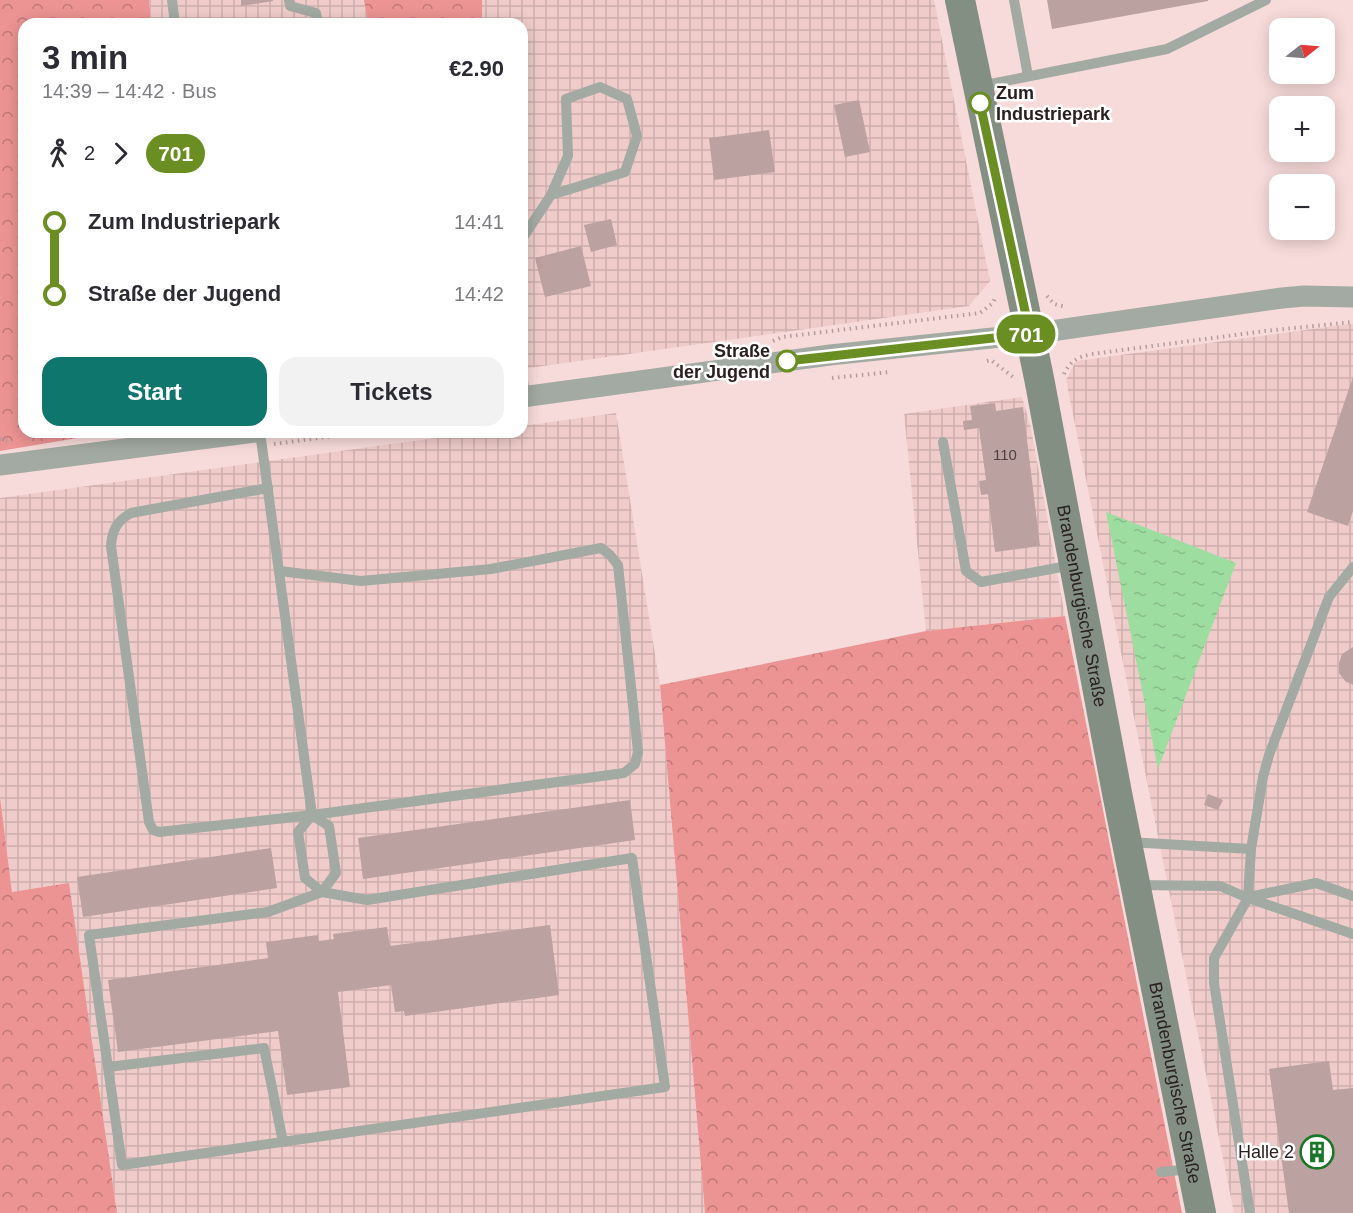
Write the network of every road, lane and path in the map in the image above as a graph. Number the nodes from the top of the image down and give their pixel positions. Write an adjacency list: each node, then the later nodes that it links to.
1 (172, 0): 6 (lane)
2 (289, 0): 7 (lane)
3 (960, 0): 9 (street, Brandenburgische Straße)
4 (1014, 0): 8 (lane)
5 (1266, 0): 8 (lane)
6 (174, 18)
7 (317, 18)
8 (1028, 76): 9 (lane)
9 (977, 87): 16 (street, Brandenburgische Straße)
10 (551, 195): 10 (lane); 11 (lane)
11 (528, 230)
12 (1043, 292): 14 (path)
13 (1353, 297): 16 (street)
14 (1077, 306)
15 (1353, 322): 17 (path)
16 (1030, 334): 18 (street); 24 (street, Brandenburgische Straße)
17 (1065, 371)
18 (528, 395)
19 (193, 438): 22 (street)
20 (259, 438): 23 (lane)
21 (943, 442): 24 (lane)
22 (0, 465)
23 (268, 488): 26 (lane); 27 (lane)
24 (1073, 565): 28 (street, Brandenburgische Straße)
25 (1353, 567): 29 (lane)
26 (279, 571): 27 (lane); 27 (lane)
27 (312, 815): 31 (lane); 31 (lane)
28 (1127, 842): 29 (lane); 30 (street, Brandenburgische Straße)
29 (1251, 849): 33 (lane)
30 (1136, 885): 33 (lane); 37 (street, Brandenburgische Straße)
31 (322, 892): 35 (lane); 36 (lane)
32 (1353, 896): 33 (lane)
33 (1248, 898): 34 (lane); 40 (lane)
34 (1353, 934)
35 (108, 1066): 36 (lane); 36 (lane)
36 (283, 1142)
37 (1191, 1169): 38 (lane); 39 (street, Brandenburgische Straße)
38 (1161, 1172)
39 (1201, 1213)
40 (1250, 1213)

